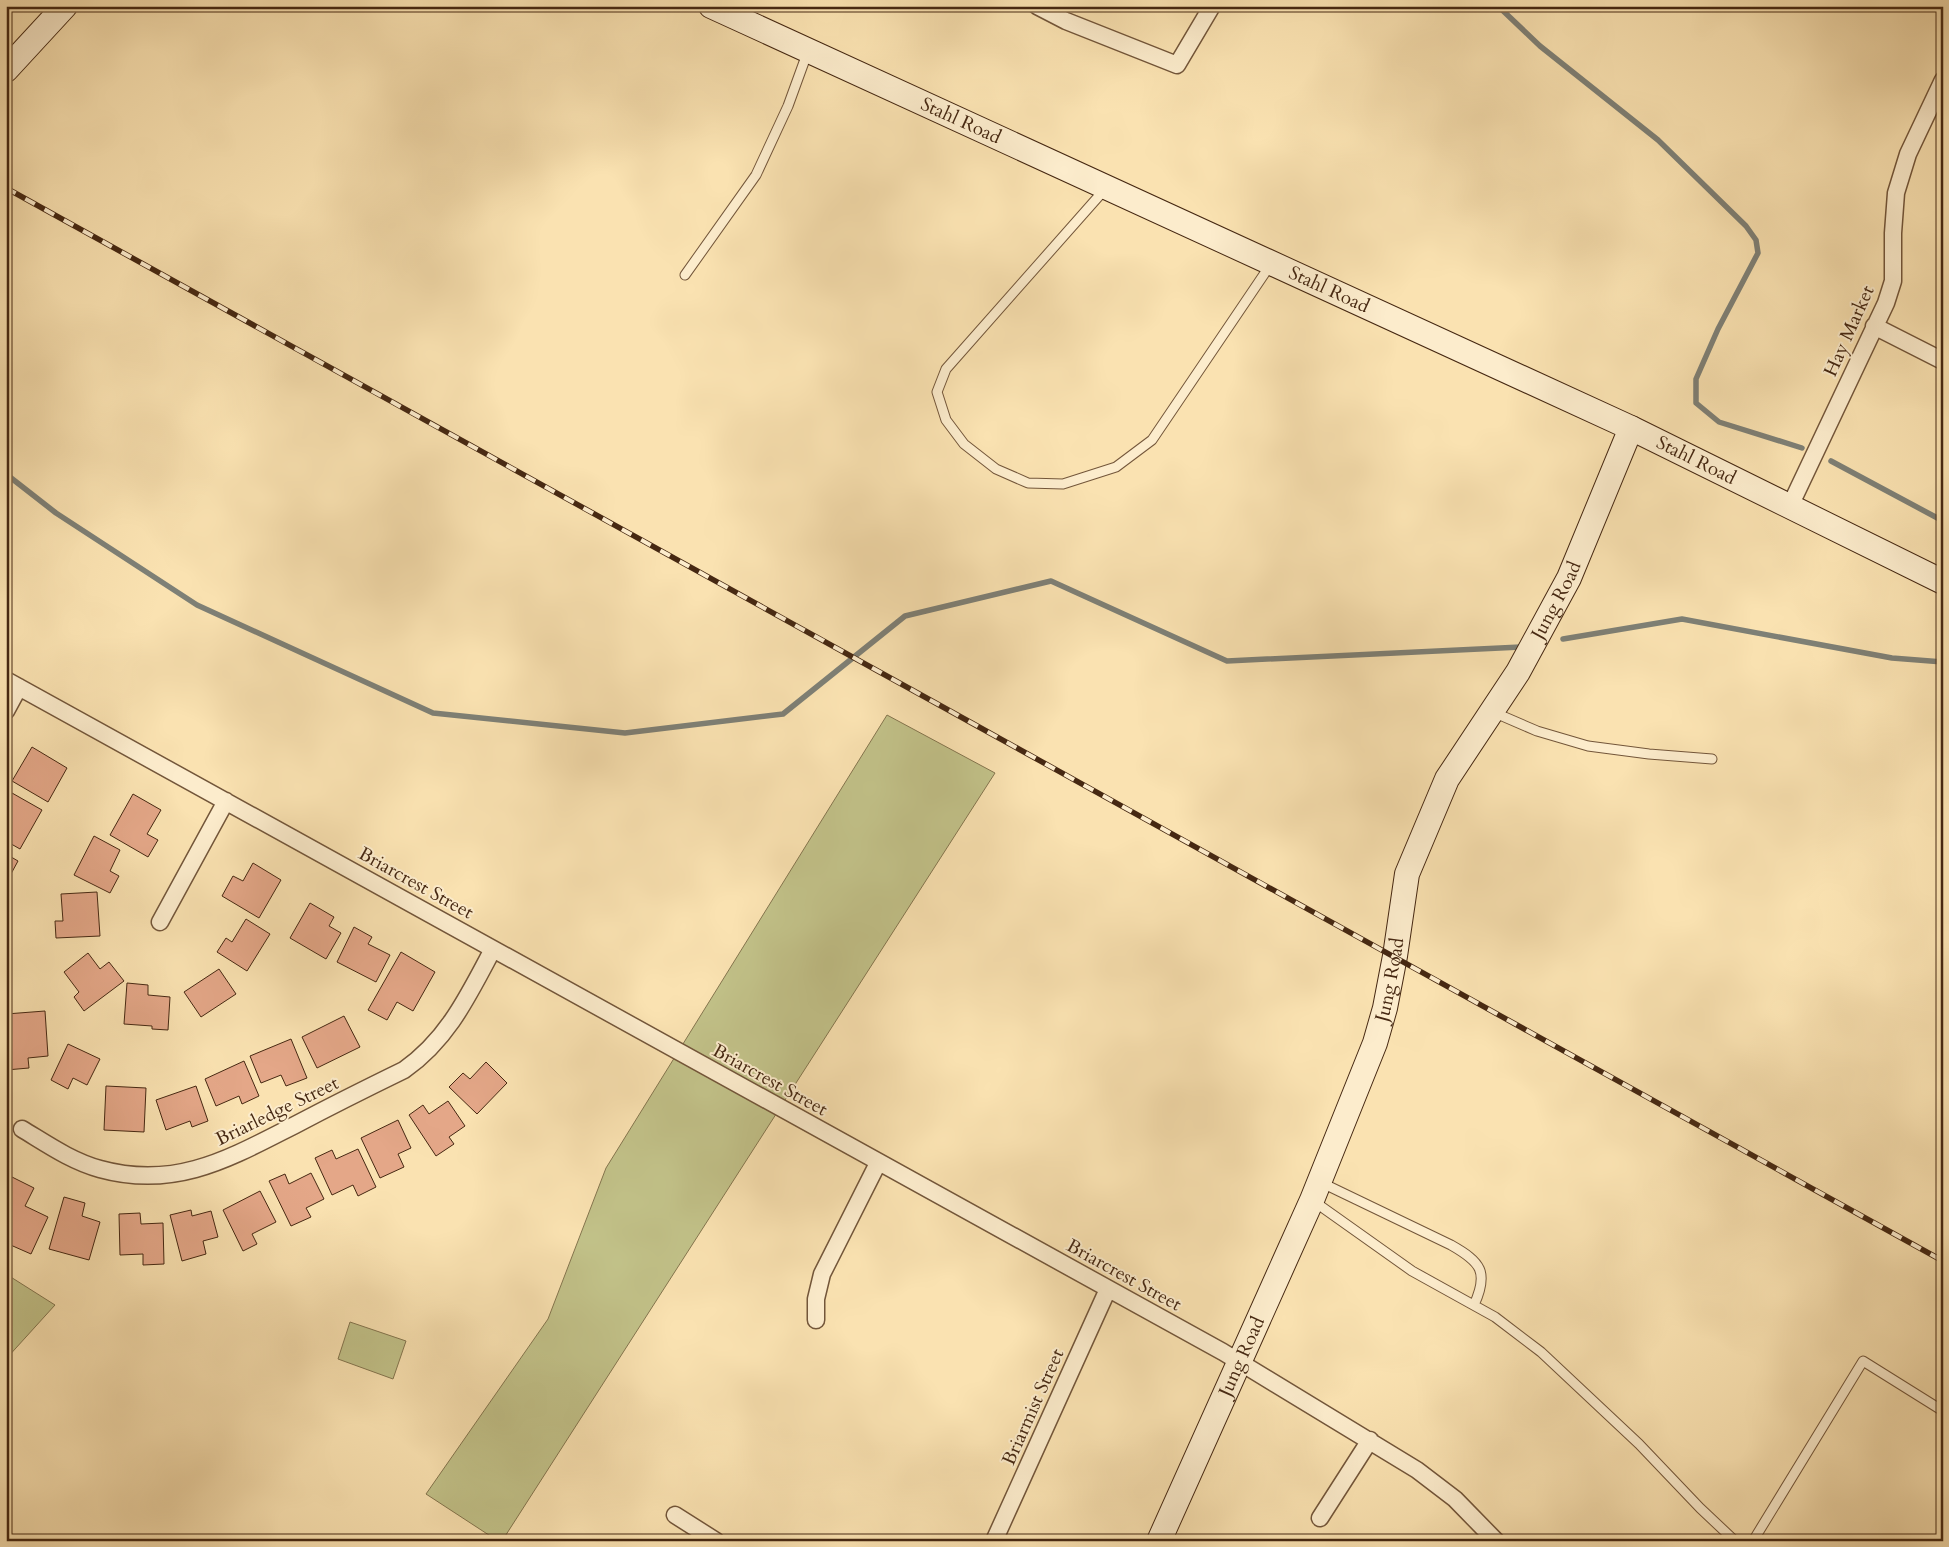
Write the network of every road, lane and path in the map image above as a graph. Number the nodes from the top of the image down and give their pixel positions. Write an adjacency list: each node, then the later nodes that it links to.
1 (65, 6): 6 (street)
2 (711, 6): 5 (street, Stahl Road)
3 (1037, 6): 4 (street)
4 (1212, 6)
5 (808, 51): 8 (street, Stahl Road); 10 (lane)
6 (6, 70)
7 (1943, 80): 11 (street, Hay Market)
8 (1106, 188): 9 (street, Stahl Road); 9 (lane)
9 (1271, 264): 13 (street, Stahl Road)
10 (685, 275)
11 (1874, 326): 12 (street); 14 (street, Hay Market)
12 (1943, 360)
13 (1631, 428): 14 (street, Stahl Road); 18 (street, Jung Road)
14 (1790, 506): 15 (street, Stahl Road)
15 (1943, 582)
16 (13, 684): 17 (street); 20 (street, Briarcrest Street)
17 (6, 711)
18 (1493, 712): 19 (lane); 25 (street, Jung Road)
19 (1712, 760)
20 (226, 801): 21 (street); 22 (street, Briarcrest Street)
21 (160, 922)
22 (493, 949): 23 (street, Briarledge Street); 24 (street, Briarcrest Street)
23 (22, 1129)
24 (878, 1163): 26 (street, Briarcrest Street); 28 (street)
25 (1316, 1191): 27 (lane); 27 (lane); 29 (street, Jung Road)
26 (1108, 1289): 29 (street, Briarcrest Street); 35 (street, Briarmist Street)
27 (1474, 1306): 38 (lane)
28 (816, 1320)
29 (1240, 1362): 31 (street, Briarcrest Street); 36 (street, Jung Road)
30 (1943, 1411): 39 (lane)
31 (1370, 1440): 33 (street); 37 (street, Briarcrest Street)
32 (675, 1515): 34 (street)
33 (1320, 1518)
34 (716, 1541)
35 (994, 1541)
36 (1159, 1541)
37 (1496, 1541)
38 (1735, 1541)
39 (1753, 1541)

